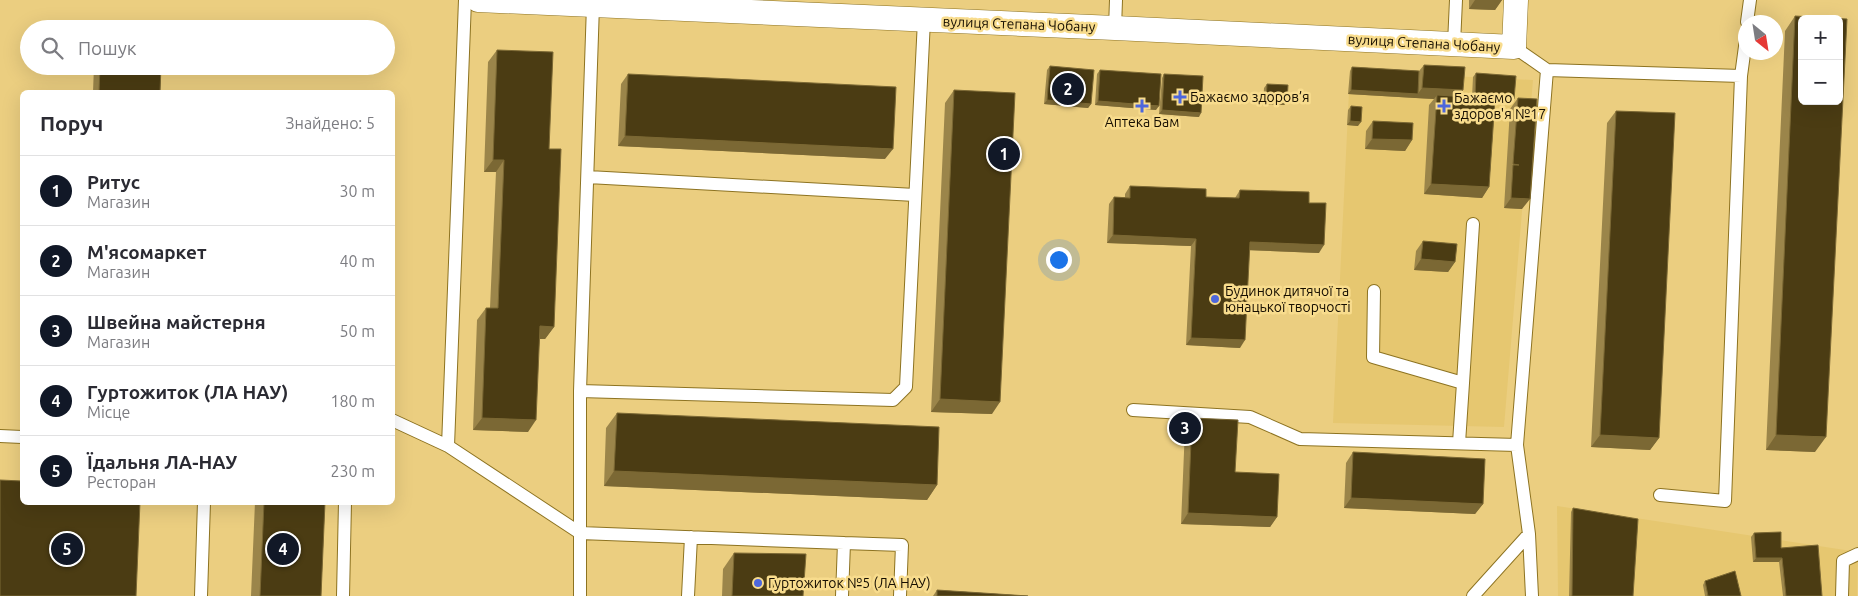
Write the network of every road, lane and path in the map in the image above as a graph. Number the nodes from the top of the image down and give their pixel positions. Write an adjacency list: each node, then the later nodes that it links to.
1 (465, 0): 29 (lane)
2 (478, 0): 7 (street, вулиця Степана Чобану)
3 (1116, 0): 11 (lane)
4 (1456, 0): 12 (lane)
5 (1516, 0): 13 (street, вулиця Степана Чобану)
6 (1750, 0): 9 (lane)
7 (593, 5): 8 (street, вулиця Степана Чобану); 17 (lane)
8 (754, 6): 10 (street, вулиця Степана Чобану)
9 (1748, 15)
10 (924, 20): 11 (street, вулиця Степана Чобану); 18 (lane)
11 (1115, 28): 12 (street, вулиця Степана Чобану)
12 (1454, 44): 13 (street, вулиця Степана Чобану)
13 (1514, 47): 15 (lane)
14 (1743, 60): 16 (lane)
15 (1547, 70): 16 (lane); 28 (lane)
16 (1741, 76): 30 (lane)
17 (588, 177): 18 (lane); 22 (lane)
18 (915, 195): 22 (lane)
19 (1473, 224): 21 (lane)
20 (1374, 291): 21 (lane)
21 (1463, 383): 27 (lane)
22 (580, 391): 33 (lane)
23 (1133, 410): 27 (lane)
24 (395, 421): 29 (lane)
25 (0, 436): 26 (lane)
26 (20, 437)
27 (1459, 443): 28 (lane)
28 (1517, 445): 34 (lane)
29 (448, 446): 33 (lane)
30 (1660, 494)
31 (204, 505): 38 (lane)
32 (344, 505): 39 (lane)
33 (580, 533): 35 (lane); 40 (lane)
34 (1529, 534): 44 (lane); 45 (lane)
35 (691, 537): 36 (lane); 41 (lane)
36 (844, 543): 42 (lane); 43 (lane)
37 (1858, 554): 46 (lane)
38 (201, 596)
39 (343, 596)
40 (580, 596)
41 (688, 596)
42 (842, 596)
43 (900, 596)
44 (1473, 596)
45 (1532, 596)
46 (1842, 596)

